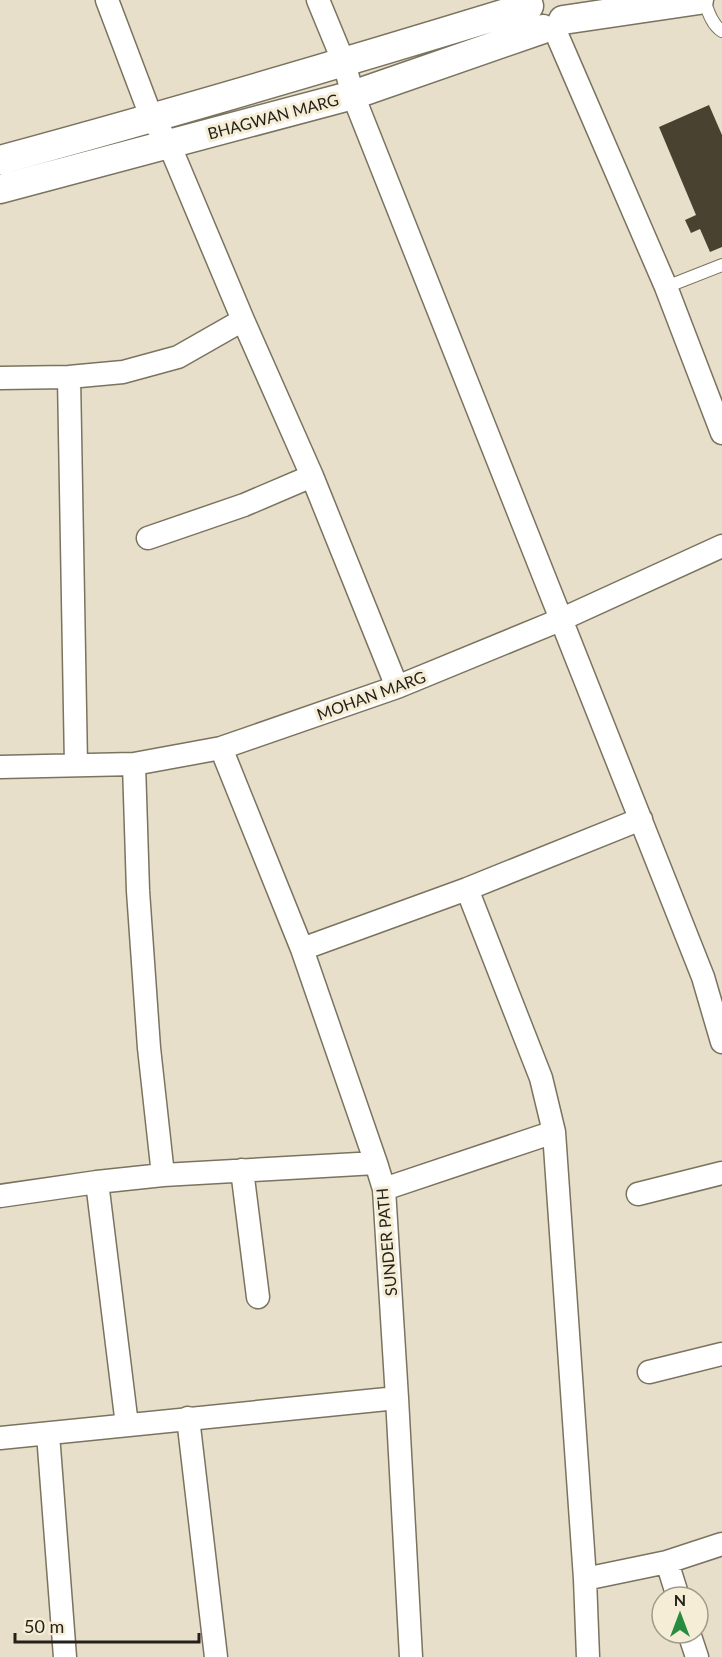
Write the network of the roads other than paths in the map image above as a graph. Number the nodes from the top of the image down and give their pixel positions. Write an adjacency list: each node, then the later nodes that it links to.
1 (106, 0): 9 (street)
2 (318, 0): 7 (street)
3 (699, 0): 5 (street, BHAGWAN MARG)
4 (704, 0): 6 (lane)
5 (547, 14): 7 (street, BHAGWAN MARG); 8 (street, BHAGWAN MARG); 14 (street)
6 (722, 32)
7 (344, 63): 8 (street); 9 (street, BHAGWAN MARG)
8 (353, 95): 10 (street, BHAGWAN MARG); 22 (street)
9 (152, 119): 10 (street); 11 (street, BHAGWAN MARG)
10 (169, 144): 12 (street, BHAGWAN MARG); 15 (street)
11 (0, 160)
12 (0, 189)
13 (722, 266): 14 (lane)
14 (666, 287): 18 (street)
15 (243, 320): 16 (street); 19 (street)
16 (69, 377): 17 (street); 26 (street)
17 (0, 378)
18 (722, 433)
19 (312, 476): 20 (street); 23 (street)
20 (148, 538)
21 (722, 546): 22 (street, MOHAN MARG)
22 (560, 620): 23 (street, MOHAN MARG); 28 (street)
23 (397, 687): 24 (street, MOHAN MARG)
24 (222, 748): 25 (street, MOHAN MARG); 30 (street, SUNDER PATH)
25 (134, 764): 26 (street, MOHAN MARG); 36 (street)
26 (76, 765): 27 (street, MOHAN MARG)
27 (0, 767)
28 (641, 819): 29 (street); 31 (street)
29 (467, 889): 30 (street); 32 (street)
30 (302, 949): 33 (street, SUNDER PATH)
31 (722, 1042)
32 (554, 1132): 38 (street); 51 (street)
33 (376, 1162): 34 (street); 38 (street, SUNDER PATH)
34 (242, 1170): 36 (street); 41 (street)
35 (722, 1173): 40 (street)
36 (163, 1175): 37 (street)
37 (97, 1182): 39 (street); 46 (street)
38 (384, 1189): 44 (street, SUNDER PATH)
39 (1, 1190)
40 (638, 1194)
41 (258, 1297)
42 (722, 1354): 43 (street)
43 (649, 1372)
44 (397, 1398): 45 (street); 55 (street, SUNDER PATH)
45 (188, 1418): 46 (street); 54 (street)
46 (127, 1425): 47 (street)
47 (48, 1434): 48 (street); 53 (street)
48 (0, 1438)
49 (722, 1544): 50 (street)
50 (667, 1562): 51 (street); 52 (street)
51 (585, 1579): 56 (street)
52 (674, 1585)
53 (66, 1657)
54 (216, 1657)
55 (411, 1657)
56 (588, 1657)

